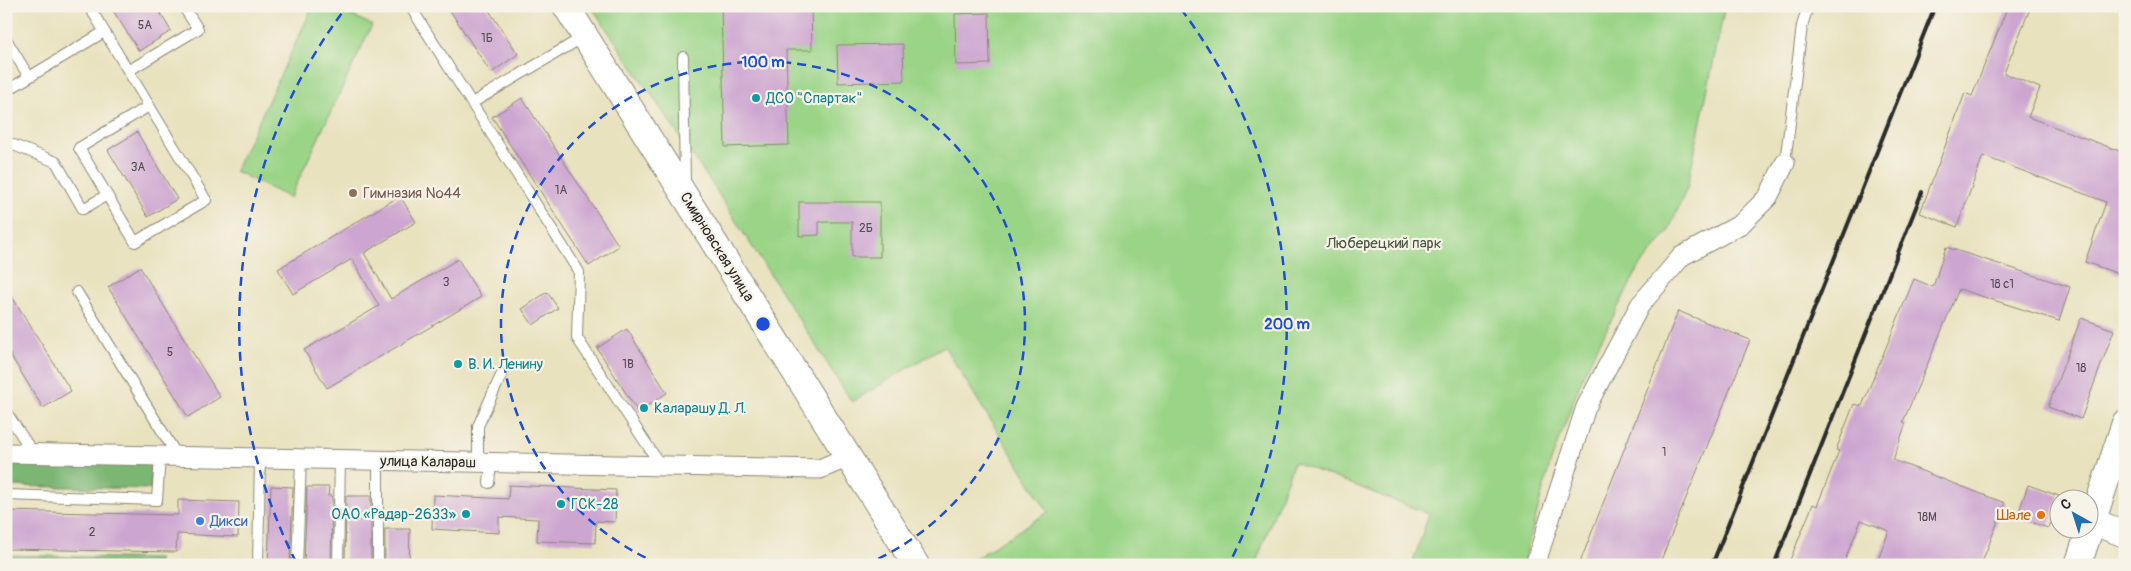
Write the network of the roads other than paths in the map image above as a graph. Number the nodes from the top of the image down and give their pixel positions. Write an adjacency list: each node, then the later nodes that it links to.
1 (89, 6): 6 (lane)
2 (183, 6): 10 (lane)
3 (410, 6): 13 (lane)
4 (566, 6): 7 (main road, Смирновская улица)
5 (1808, 6): 16 (lane)
6 (104, 32): 10 (lane); 11 (lane)
7 (585, 36): 13 (lane); 18 (main road, Смирновская улица)
8 (6, 39): 11 (lane)
9 (683, 58): 18 (lane)
10 (128, 71): 14 (lane)
11 (29, 77): 12 (lane)
12 (6, 91)
13 (472, 103): 32 (lane)
14 (149, 106): 17 (lane); 17 (lane)
15 (6, 142): 17 (lane)
16 (1785, 163): 44 (street)
17 (107, 195)
18 (686, 196): 26 (main road, Смирновская улица)
19 (77, 292): 25 (lane)
20 (504, 369): 31 (lane)
21 (6, 412): 24 (lane)
22 (2125, 424): 35 (main road)
23 (6, 453): 24 (street, улица Калараш)
24 (34, 454): 25 (street, улица Калараш)
25 (169, 457): 27 (street, улица Калараш); 34 (lane)
26 (848, 457): 32 (street, улица Калараш); 43 (main road, Смирновская улица)
27 (260, 459): 28 (street, улица Калараш); 39 (lane)
28 (301, 460): 29 (street, улица Калараш); 40 (lane)
29 (340, 460): 30 (street, улица Калараш); 41 (lane)
30 (378, 461): 31 (street, улица Калараш); 42 (lane)
31 (484, 463): 32 (street, улица Калараш); 33 (lane)
32 (662, 466)
33 (490, 483)
34 (6, 495)
35 (2098, 507)
36 (2098, 524): 37 (main road)
37 (2125, 534)
38 (2087, 538): 45 (main road)
39 (258, 565)
40 (297, 565)
41 (338, 565)
42 (378, 565)
43 (916, 565)
44 (1535, 565)
45 (2078, 565)

